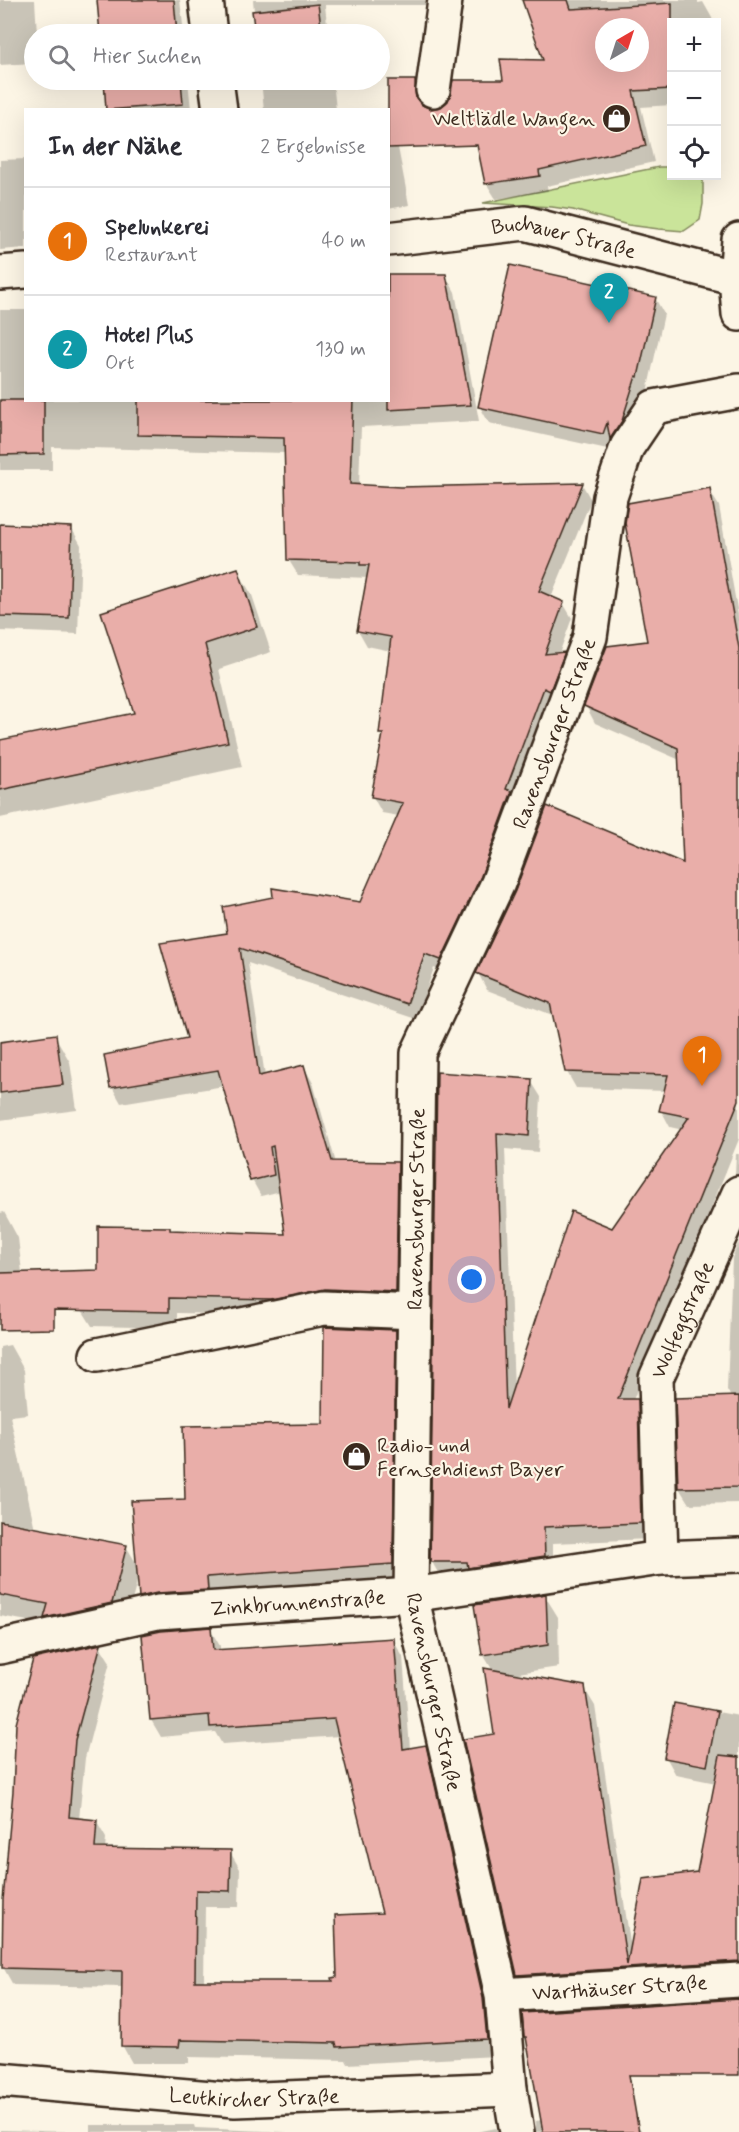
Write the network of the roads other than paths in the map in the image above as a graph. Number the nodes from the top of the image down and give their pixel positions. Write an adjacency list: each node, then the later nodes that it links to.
1 (206, 0): 3 (street)
2 (445, 0): 5 (street)
3 (209, 24)
4 (217, 90): 6 (street)
5 (433, 90)
6 (220, 108)
7 (390, 239): 11 (street, Buchauer Straße)
8 (739, 240): 11 (street)
9 (24, 271): 10 (street)
10 (0, 273)
11 (736, 278): 12 (street)
12 (739, 314)
13 (739, 391): 15 (street, Ravensburger Straße)
14 (739, 1193): 18 (street, Wolfeggstraße)
15 (415, 1312): 16 (street); 19 (street, Ravensburger Straße)
16 (97, 1355)
17 (739, 1555): 18 (street, Zinkbrunnenstraße)
18 (661, 1558): 19 (street, Zinkbrunnenstraße)
19 (411, 1595): 20 (street, Zinkbrunnenstraße); 22 (street, Ravensburger Straße)
20 (0, 1647)
21 (739, 1980): 22 (street, Warthäuser Straße)
22 (502, 1995): 24 (street, Ravensburger Straße)
23 (0, 2080): 24 (street, Leutkircher Straße)
24 (510, 2089): 25 (street, Ravensburger Straße)
25 (517, 2132)

